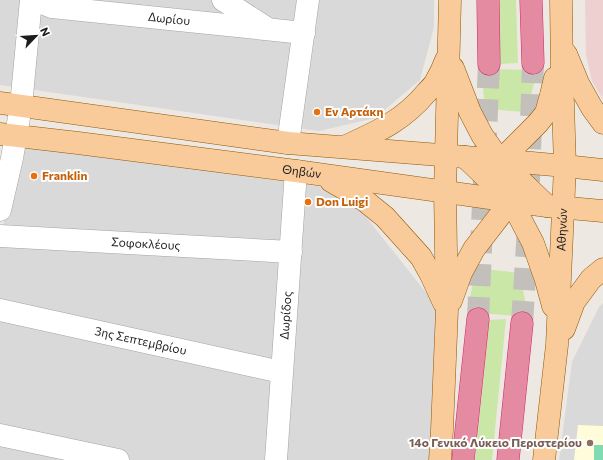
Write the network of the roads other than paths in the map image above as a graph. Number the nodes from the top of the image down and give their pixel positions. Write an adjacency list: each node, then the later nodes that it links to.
1 (31, 0): 16 (street)
2 (35, 0): 9 (street, Δωρίου)
3 (223, 0): 9 (street)
4 (308, 0): 10 (street)
5 (450, 0): 12 (main road)
6 (488, 0): 14 (highway)
7 (531, 0): 13 (highway)
8 (561, 0): 11 (main road, Αθηνών)
9 (269, 30): 10 (street, Δωρίου)
10 (304, 33): 19 (street)
11 (561, 44): 17 (main road); 23 (main road); 25 (main road, Αθηνών)
12 (449, 56): 20 (main road); 22 (main road); 23 (main road)
13 (533, 63)
14 (489, 64)
15 (0, 103): 16 (main road)
16 (21, 106): 18 (street); 19 (main road)
17 (603, 123)
18 (8, 136): 21 (street); 27 (main road, Θηβών)
19 (288, 143): 20 (main road)
20 (342, 148): 22 (main road)
21 (6, 157): 30 (street)
22 (456, 157): 23 (main road); 29 (main road); 31 (main road)
23 (500, 161): 24 (main road); 29 (main road); 32 (main road)
24 (544, 164): 25 (main road); 32 (main road)
25 (566, 166): 26 (main road); 33 (main road, Αθηνών)
26 (603, 170)
27 (296, 171): 28 (main road, Θηβών); 37 (street, Δωρίδος)
28 (322, 175): 31 (main road, Θηβών); 40 (main road)
29 (484, 177): 31 (main road); 32 (main road)
30 (4, 178): 34 (street)
31 (454, 193): 32 (main road, Θηβών); 40 (main road)
32 (519, 194): 33 (main road); 40 (main road); 43 (main road)
33 (555, 207): 35 (main road); 43 (main road, Αθηνών)
34 (0, 210)
35 (603, 211)
36 (0, 236): 37 (street, Σοφοκλέους)
37 (291, 252): 44 (street, Δωρίδος)
38 (603, 269): 43 (main road)
39 (0, 310): 44 (street, 3ης Σεπτεμβρίου)
40 (447, 310): 48 (main road)
41 (478, 319): 49 (highway)
42 (522, 323): 50 (highway)
43 (557, 345): 51 (main road, Αθηνών)
44 (281, 372): 47 (street, Δωρίδος)
45 (0, 435): 46 (street)
46 (118, 460)
47 (276, 460)
48 (440, 460)
49 (463, 460)
50 (508, 460)
51 (544, 460)

